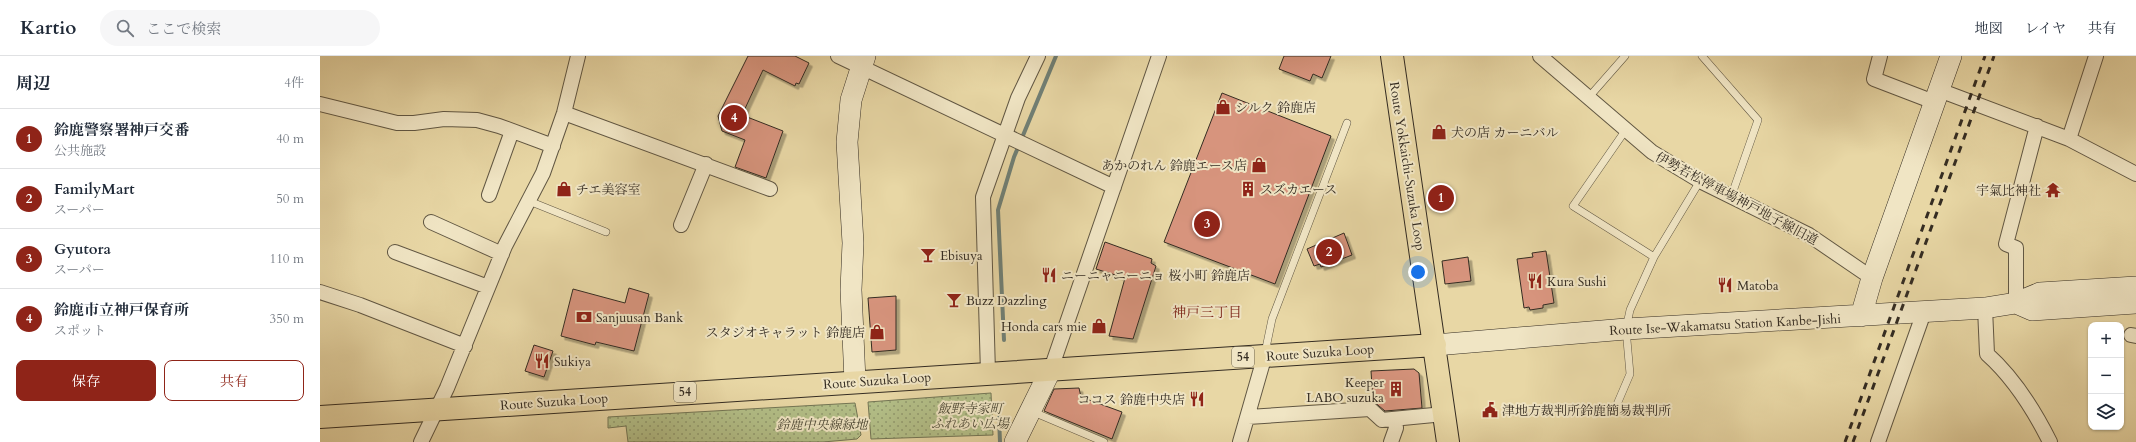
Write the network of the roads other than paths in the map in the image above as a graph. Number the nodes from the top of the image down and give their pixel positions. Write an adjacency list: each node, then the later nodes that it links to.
1 (578, 56): 16 (street)
2 (838, 56): 12 (street)
3 (1038, 56): 21 (street)
4 (1158, 56): 27 (street)
5 (1392, 56): 48 (main road, Route Yokkaichi-Suzuka Loop)
6 (1540, 56): 14 (street, 伊勢若松停車場神戸地子線旧道)
7 (1625, 56): 14 (lane)
8 (1702, 56): 30 (lane)
9 (1880, 56): 13 (street)
10 (1951, 56): 13 (main road)
11 (2096, 56): 22 (street)
12 (863, 61): 21 (street); 53 (main road)
13 (1936, 96): 18 (street); 38 (main road)
14 (1589, 97): 20 (street, 伊勢若松停車場神戸地子線旧道)
15 (320, 104): 19 (street)
16 (564, 113): 23 (street); 24 (street)
17 (1347, 123): 50 (lane)
18 (2037, 126): 22 (street); 42 (street)
19 (512, 131): 23 (street); 29 (street)
20 (1625, 131): 26 (street, 伊勢若松停車場神戸地子線旧道); 37 (lane)
21 (1008, 135): 27 (street); 52 (street)
22 (2069, 139): 25 (street)
23 (553, 146): 31 (street)
24 (706, 164): 28 (street); 33 (street)
25 (2136, 174)
26 (1700, 181): 30 (street, 伊勢若松停車場神戸地子線旧道); 37 (lane)
27 (1114, 187): 51 (street)
28 (770, 189)
29 (489, 195)
30 (1732, 197): 38 (street, 伊勢若松停車場神戸地子線旧道)
31 (530, 201): 34 (lane); 36 (street)
32 (431, 222): 36 (street)
33 (680, 225)
34 (606, 232)
35 (395, 252): 39 (street)
36 (502, 254): 39 (street)
37 (1654, 257): 47 (lane)
38 (1872, 278): 46 (main road)
39 (488, 287): 49 (street)
40 (2136, 288): 42 (main road, Route Ise-Wakamatsu Station Kanbe-Jishi)
41 (320, 292): 49 (street)
42 (2016, 303): 43 (main road, Route Ise-Wakamatsu Station Kanbe-Jishi); 44 (main road, Route Ise-Wakamatsu Station Kanbe-Jishi)
43 (2136, 304)
44 (1985, 308): 45 (main road, Route Ise-Wakamatsu Station Kanbe-Jishi); 68 (street)
45 (1924, 312): 46 (main road, Route Ise-Wakamatsu Station Kanbe-Jishi); 67 (street)
46 (1861, 316): 47 (main road, Route Ise-Wakamatsu Station Kanbe-Jishi)
47 (1626, 330): 48 (main road, Route Ise-Wakamatsu Station Kanbe-Jishi); 54 (lane)
48 (1434, 344): 50 (main road, Route Suzuka Loop / 54); 57 (main road, Route Yokkaichi-Suzuka Loop)
49 (465, 346): 55 (street)
50 (1265, 355): 51 (main road, Route Suzuka Loop / 54); 59 (street)
51 (1051, 369): 52 (main road, Route Suzuka Loop / 54); 56 (main road)
52 (988, 373): 53 (main road, Route Suzuka Loop / 54)
53 (855, 381): 55 (main road, Route Suzuka Loop / 54)
54 (1615, 409)
55 (437, 410): 58 (main road, Route Suzuka Loop / 54); 62 (street)
56 (1031, 411): 61 (main road); 63 (lane)
57 (1444, 414): 60 (street); 66 (main road, Route Yokkaichi-Suzuka Loop)
58 (320, 416)
59 (1248, 416): 60 (street); 64 (street)
60 (1395, 418): 65 (street)
61 (1017, 441)
62 (421, 442)
63 (1104, 442)
64 (1240, 442)
65 (1391, 442)
66 (1448, 442)
67 (1878, 442)
68 (2050, 442)

